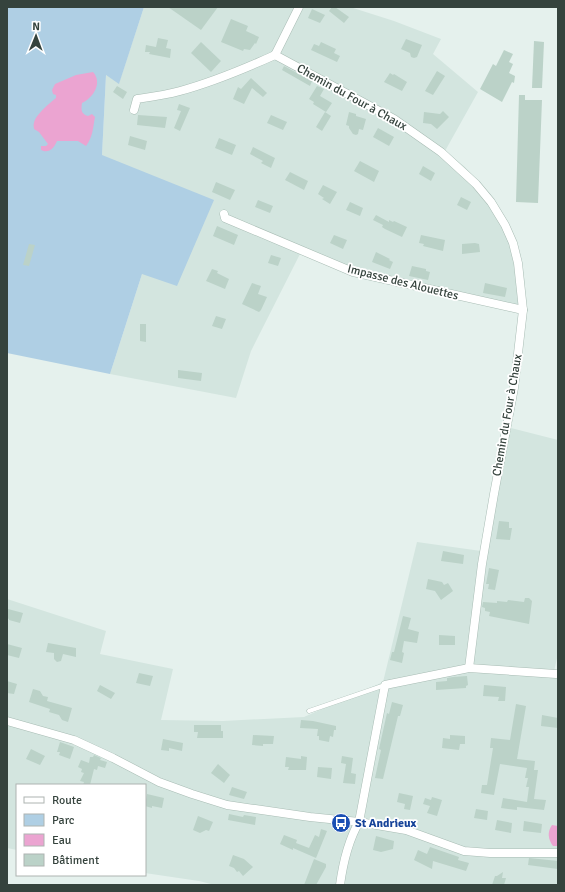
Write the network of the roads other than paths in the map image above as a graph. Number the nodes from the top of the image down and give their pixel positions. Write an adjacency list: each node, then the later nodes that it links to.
1 (298, 7): 2 (street)
2 (275, 55): 3 (street); 5 (street, Chemin du Four à Chaux)
3 (134, 110)
4 (224, 214): 5 (street, Impasse des Alouettes)
5 (523, 310): 6 (street, Chemin du Four à Chaux)
6 (469, 668): 7 (street); 8 (street)
7 (556, 674)
8 (385, 685): 9 (lane); 11 (street)
9 (309, 711)
10 (7, 721): 11 (street)
11 (359, 822): 12 (street); 13 (street)
12 (558, 853)
13 (340, 885)

